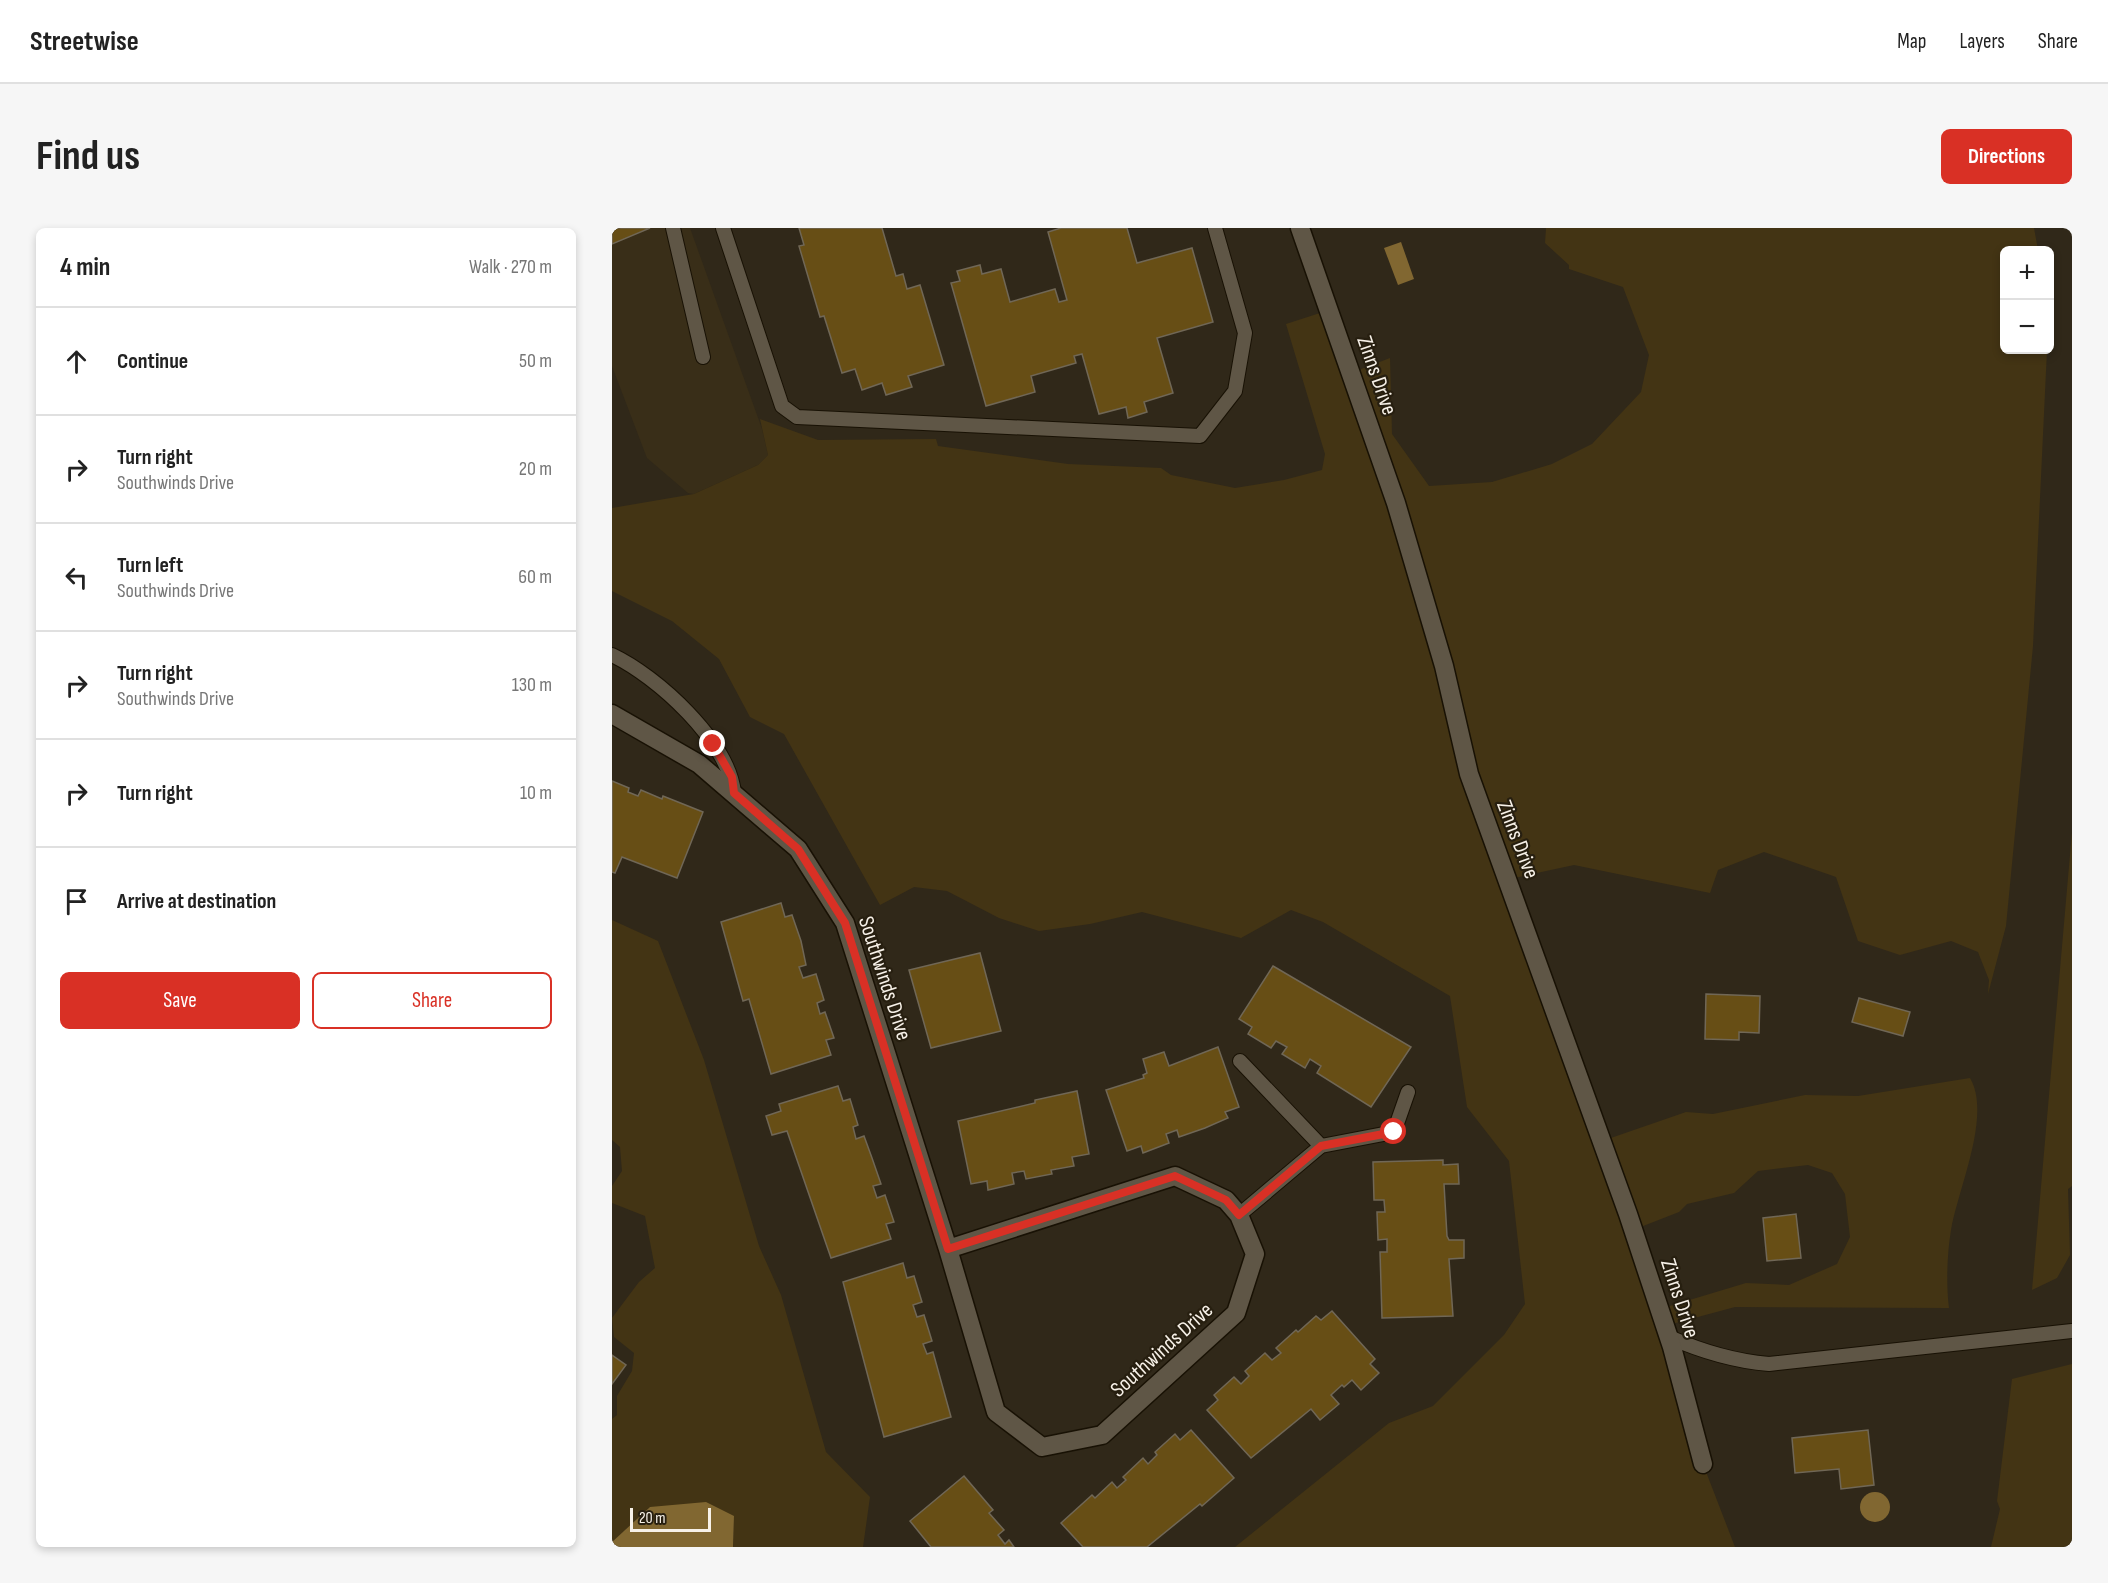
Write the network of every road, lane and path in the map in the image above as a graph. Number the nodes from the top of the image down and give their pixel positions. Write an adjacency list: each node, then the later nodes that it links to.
1 (672, 228): 5 (lane)
2 (723, 228): 3 (lane)
3 (1215, 228)
4 (1300, 228): 15 (street, Zinns Drive)
5 (703, 357)
6 (612, 655): 8 (lane)
7 (612, 714): 8 (street, Southwinds Drive)
8 (734, 793): 13 (street, Southwinds Drive)
9 (1240, 1061): 11 (lane)
10 (1408, 1092): 11 (lane)
11 (1321, 1146): 12 (lane)
12 (1239, 1215): 13 (street, Southwinds Drive); 13 (street, Southwinds Drive)
13 (948, 1249)
14 (2072, 1331): 15 (lane)
15 (1669, 1337): 16 (street, Zinns Drive)
16 (1703, 1464)

